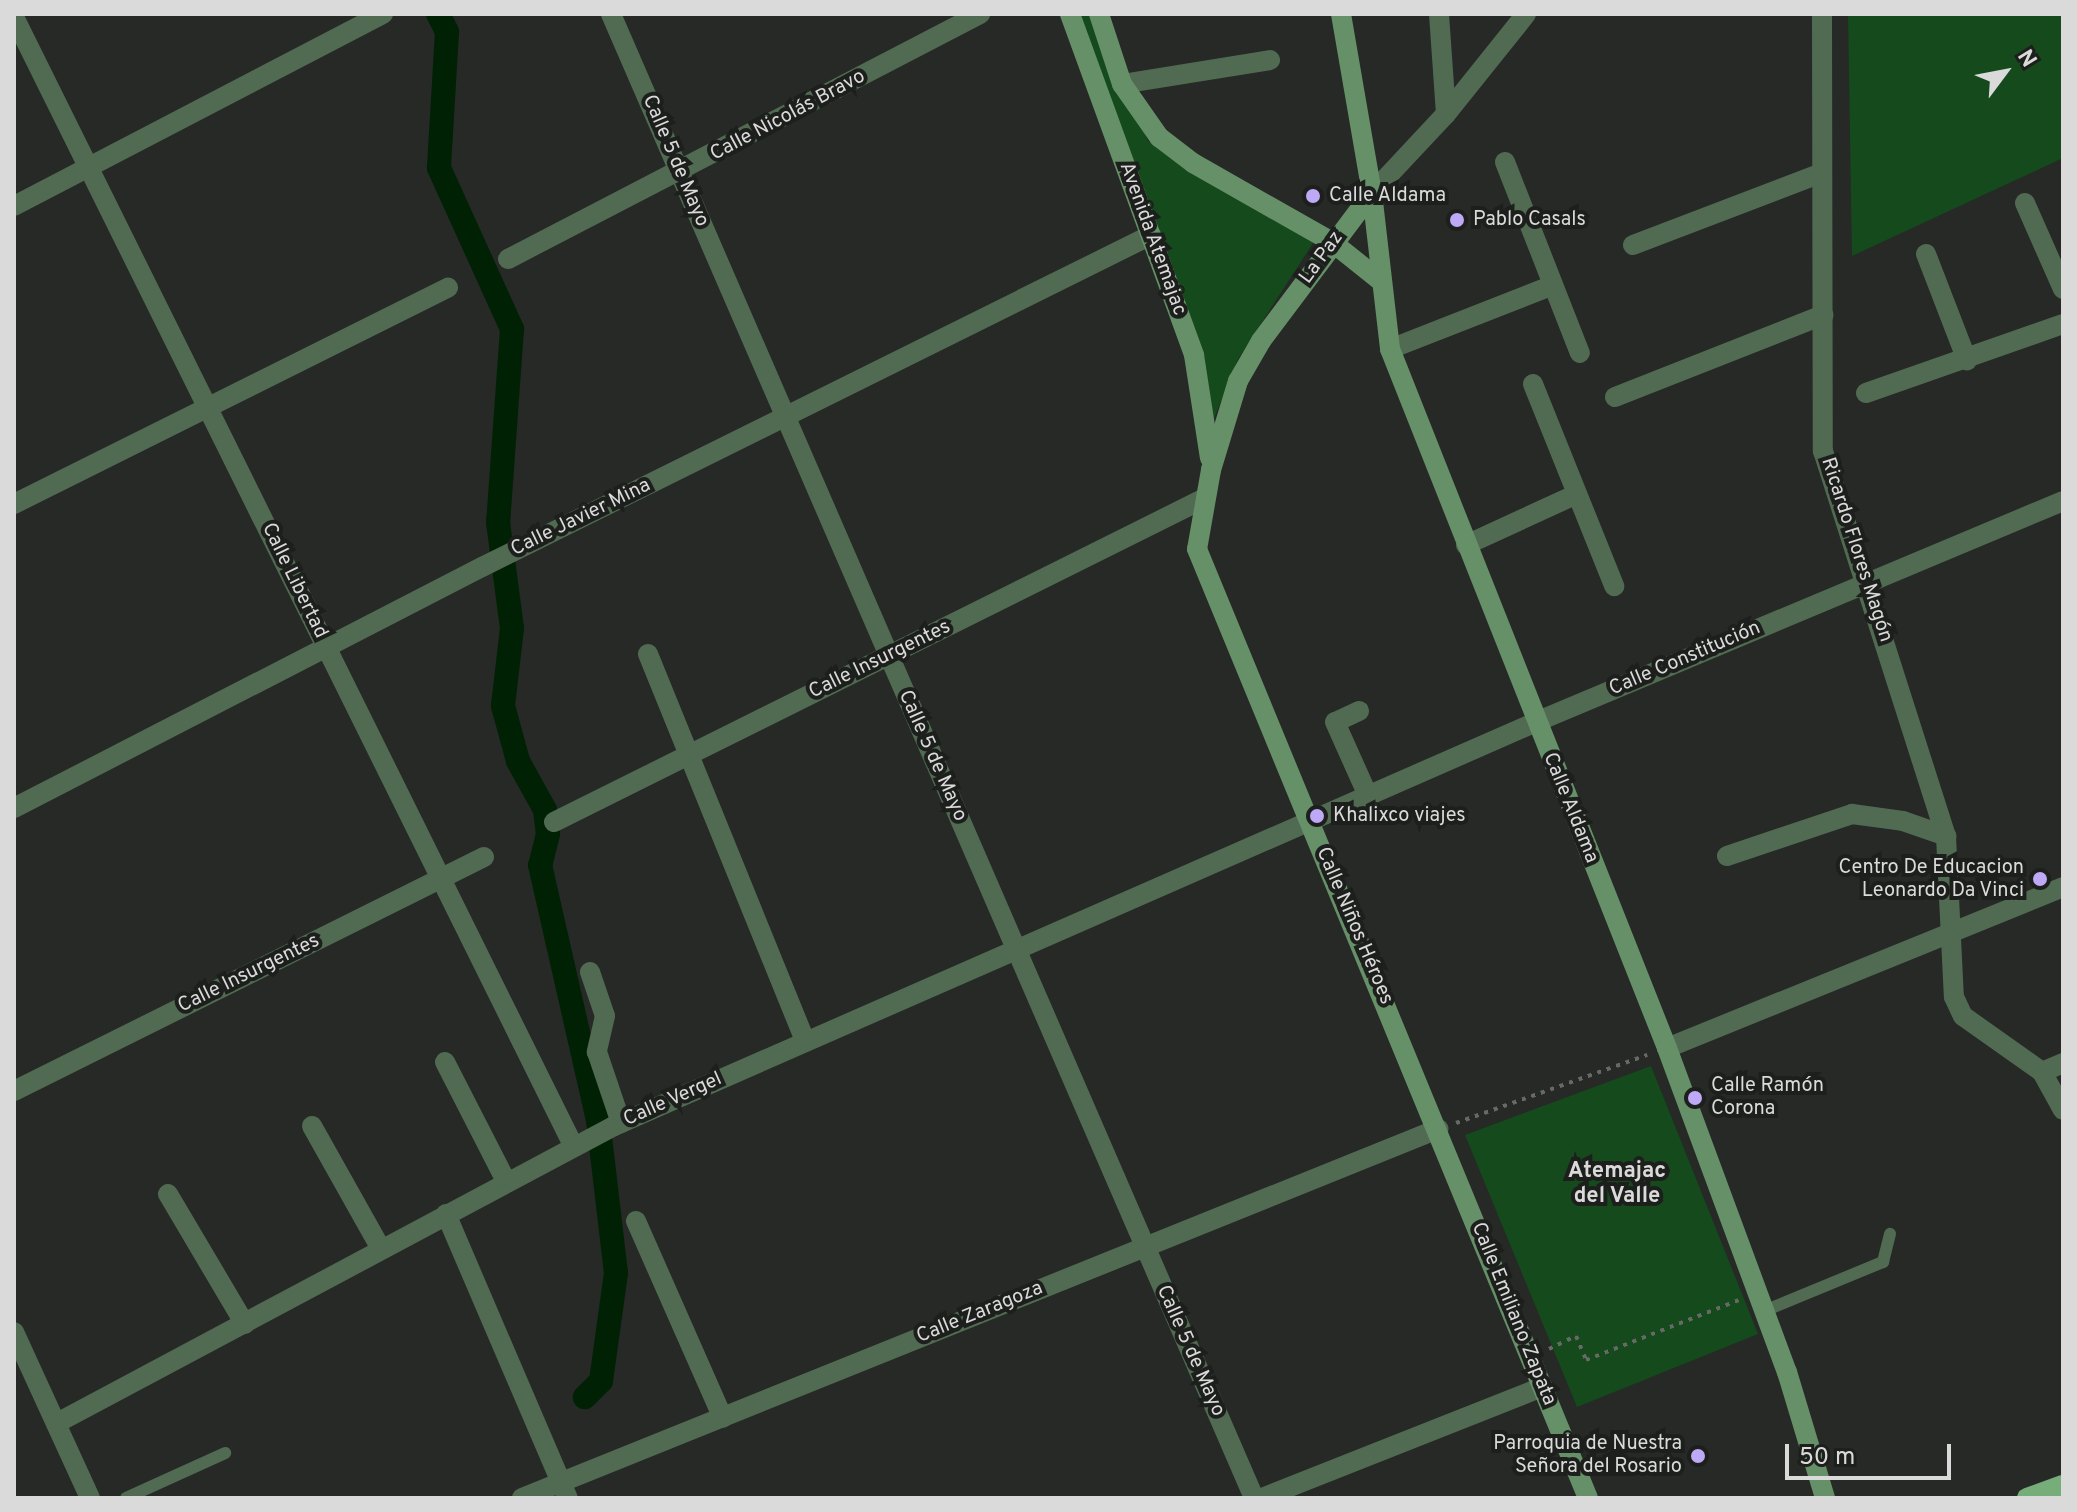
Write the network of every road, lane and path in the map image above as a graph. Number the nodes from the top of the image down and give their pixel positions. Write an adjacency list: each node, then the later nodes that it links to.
1 (383, 14): 15 (street)
2 (611, 14): 16 (street, Calle 5 de Mayo)
3 (980, 14): 16 (street, Calle Nicolás Bravo)
4 (1070, 14): 21 (street, Avenida Atemajac)
5 (1099, 14): 12 (street)
6 (1341, 14): 18 (street, Calle Aldama)
7 (1439, 14): 13 (street)
8 (1526, 14): 13 (street, La Paz)
9 (1822, 14): 17 (street, Ricardo Flores Magón)
10 (14, 17): 15 (street, Calle Libertad)
11 (1270, 60): 12 (street)
12 (1122, 84): 22 (street)
13 (1446, 114): 18 (street, La Paz)
14 (1505, 162): 27 (street)
15 (89, 168): 20 (street); 38 (street, Calle Libertad)
16 (680, 174): 25 (street, Calle Nicolás Bravo); 39 (street, Calle 5 de Mayo)
17 (1819, 174): 23 (street); 30 (street, Ricardo Flores Magón)
18 (1372, 193): 22 (street, La Paz); 26 (street, Calle Aldama)
19 (2025, 203): 29 (street)
20 (14, 206)
21 (1151, 235): 39 (street, Calle Javier Mina); 40 (street, Avenida Atemajac)
22 (1332, 242): 26 (street); 40 (street, La Paz)
23 (1633, 245)
24 (1926, 254): 34 (street)
25 (508, 259)
26 (1382, 282): 32 (street, Calle Aldama)
27 (1553, 285): 32 (street); 33 (street)
28 (448, 288): 38 (street)
29 (2063, 289)
30 (1823, 315): 37 (street); 46 (street, Ricardo Flores Magón)
31 (2063, 324): 34 (street)
32 (1390, 349): 45 (street, Calle Aldama)
33 (1580, 353)
34 (1967, 360): 36 (street)
35 (1533, 384): 41 (street)
36 (1866, 393)
37 (1615, 397)
38 (207, 407): 44 (street); 48 (street, Calle Libertad)
39 (785, 417): 48 (street, Calle Javier Mina); 50 (street, Calle 5 de Mayo)
40 (1211, 470): 42 (street, La Paz)
41 (1577, 494): 45 (street); 47 (street)
42 (1205, 498): 50 (street, Calle Insurgentes); 57 (street, Calle Niños Héroes)
43 (2063, 501): 46 (street, Calle Constitución)
44 (14, 504)
45 (1466, 545): 52 (street, Calle Aldama)
46 (1867, 581): 52 (street, Calle Constitución); 58 (street, Ricardo Flores Magón)
47 (1614, 586)
48 (326, 647): 55 (street, Calle Javier Mina); 61 (street, Calle Libertad)
49 (648, 654): 53 (street)
50 (888, 656): 53 (street, Calle Insurgentes); 64 (street, Calle 5 de Mayo)
51 (1359, 711): 54 (street)
52 (1536, 722): 54 (street, Calle Constitución); 67 (street, Calle Aldama)
53 (689, 754): 56 (street, Calle Insurgentes); 66 (street)
54 (1369, 798): 57 (street, Calle Constitución)
55 (14, 808)
56 (554, 822)
57 (1311, 825): 64 (street, Calle Vergel); 75 (street, Calle Niños Héroes)
58 (1946, 836): 59 (street); 63 (street, Ricardo Flores Magón)
59 (1727, 856)
60 (484, 857): 61 (street, Calle Insurgentes)
61 (441, 878): 71 (street, Calle Insurgentes); 76 (street, Calle Libertad)
62 (2063, 887): 63 (street)
63 (1949, 933): 67 (street); 70 (street, Ricardo Flores Magón)
64 (1017, 951): 66 (street, Calle Vergel); 82 (street, Calle 5 de Mayo)
65 (590, 972): 73 (street)
66 (805, 1041): 73 (street, Calle Vergel)
67 (1667, 1048): 75 (path); 84 (street, Calle Aldama)
68 (445, 1062): 77 (street)
69 (2063, 1063): 70 (street)
70 (2042, 1072): 72 (street)
71 (14, 1091)
72 (2063, 1110)
73 (618, 1125): 76 (street, Calle Vergel)
74 (312, 1126): 83 (street)
75 (1438, 1129): 82 (street, Calle Zaragoza); 88 (street, Calle Emiliano Zapata)
76 (578, 1143): 77 (street, Calle Vergel)
77 (506, 1181): 79 (street, Calle Vergel)
78 (168, 1194): 85 (street)
79 (446, 1214): 83 (street, Calle Vergel); 93 (street)
80 (636, 1221): 89 (street)
81 (1890, 1234): 84 (lane)
82 (1144, 1246): 89 (street, Calle Zaragoza); 97 (street, Calle 5 de Mayo)
83 (381, 1249): 85 (street, Calle Vergel)
84 (1764, 1311): 87 (path); 100 (street, Calle Aldama)
85 (245, 1324): 90 (street, Calle Vergel)
86 (14, 1332): 90 (street)
87 (1548, 1347)
88 (1543, 1387): 98 (street); 99 (street, Calle Emiliano Zapata)
89 (723, 1418): 93 (street, Calle Zaragoza)
90 (57, 1423): 94 (street)
91 (225, 1453): 95 (lane)
92 (2063, 1485): 101 (main road)
93 (565, 1491): 96 (street, Calle Zaragoza)
94 (90, 1498)
95 (126, 1498)
96 (522, 1498)
97 (1254, 1498)
98 (1262, 1498)
99 (1588, 1498)
100 (1825, 1498)
101 (2027, 1498)

